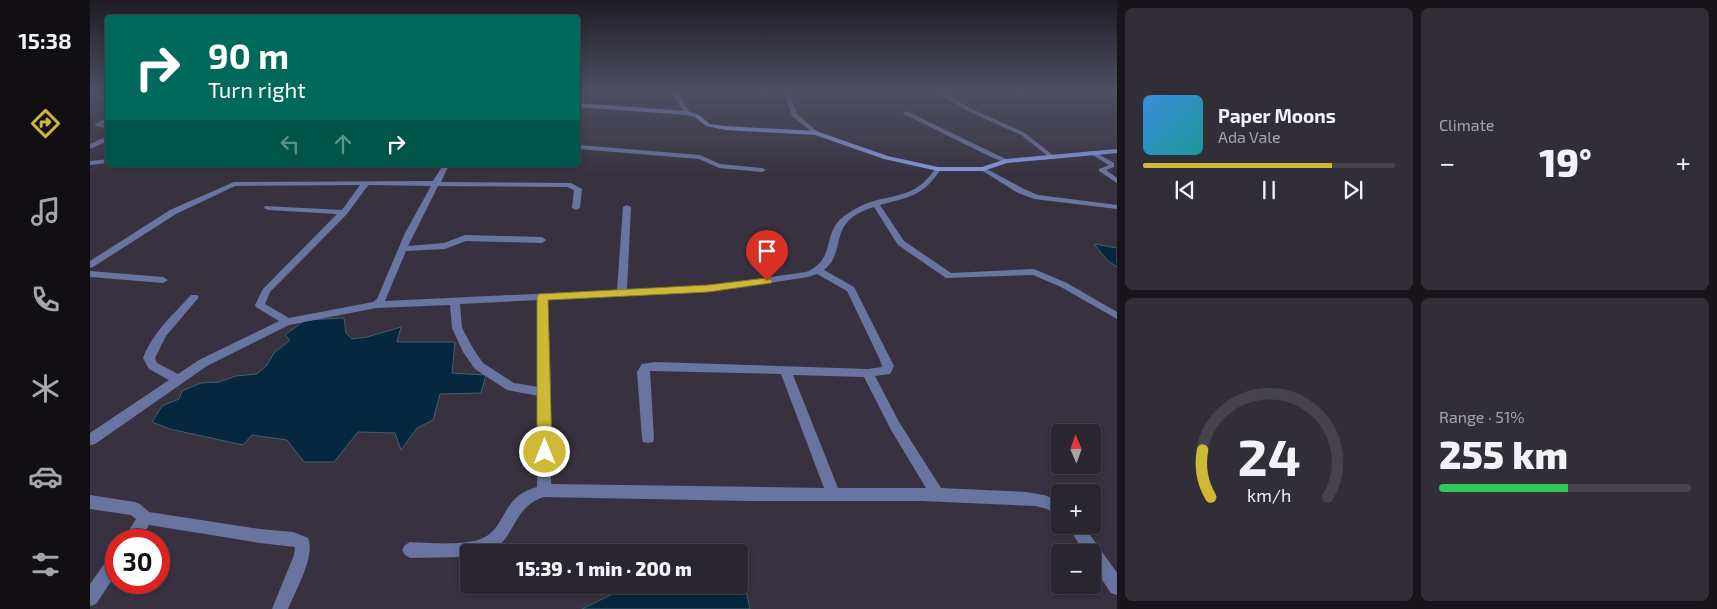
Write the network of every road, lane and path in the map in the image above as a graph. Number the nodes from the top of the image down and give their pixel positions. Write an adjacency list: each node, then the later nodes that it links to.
1 (701, 119): 7 (main road)
2 (799, 119): 7 (street)
3 (920, 119): 15 (street)
4 (990, 119): 13 (street)
5 (105, 121): 6 (street)
6 (105, 126)
7 (816, 133): 18 (main road)
8 (105, 140): 9 (street)
9 (90, 147)
10 (580, 147): 20 (street)
11 (1117, 151): 12 (main road)
12 (1091, 152): 13 (main road); 21 (street)
13 (1051, 156): 15 (main road)
14 (105, 161): 16 (street)
15 (1006, 161): 19 (main road)
16 (90, 163)
17 (445, 167): 23 (street)
18 (938, 169): 19 (main road); 24 (street)
19 (983, 169): 26 (street)
20 (762, 170)
21 (1117, 180)
22 (368, 183): 23 (street); 29 (street); 32 (street)
23 (436, 183): 28 (street); 31 (street)
24 (875, 203): 33 (street); 41 (street)
25 (627, 206): 36 (street)
26 (1117, 207)
27 (268, 208): 29 (street)
28 (576, 208)
29 (344, 212): 42 (street)
30 (542, 240): 31 (street)
31 (402, 249): 40 (street)
32 (90, 265)
33 (819, 271): 36 (street); 44 (street)
34 (90, 274): 35 (street)
35 (163, 280)
36 (622, 293): 38 (street)
37 (194, 297): 45 (street)
38 (543, 297): 39 (street); 46 (street)
39 (455, 301): 40 (street); 46 (street)
40 (376, 305): 42 (street)
41 (1117, 316)
42 (287, 322): 45 (street)
43 (786, 371): 44 (street); 47 (street); 51 (street)
44 (868, 373): 50 (street)
45 (179, 380): 48 (street)
46 (545, 392): 49 (street)
47 (648, 438)
48 (90, 440)
49 (544, 492): 51 (street); 57 (street)
50 (937, 494): 51 (street); 53 (street)
51 (834, 495)
52 (90, 502): 54 (street)
53 (1051, 504)
54 (145, 518): 55 (street); 61 (street)
55 (138, 529)
56 (1080, 534): 59 (street)
57 (410, 550)
58 (105, 577): 60 (street)
59 (1117, 587)
60 (90, 598)
61 (280, 609)

